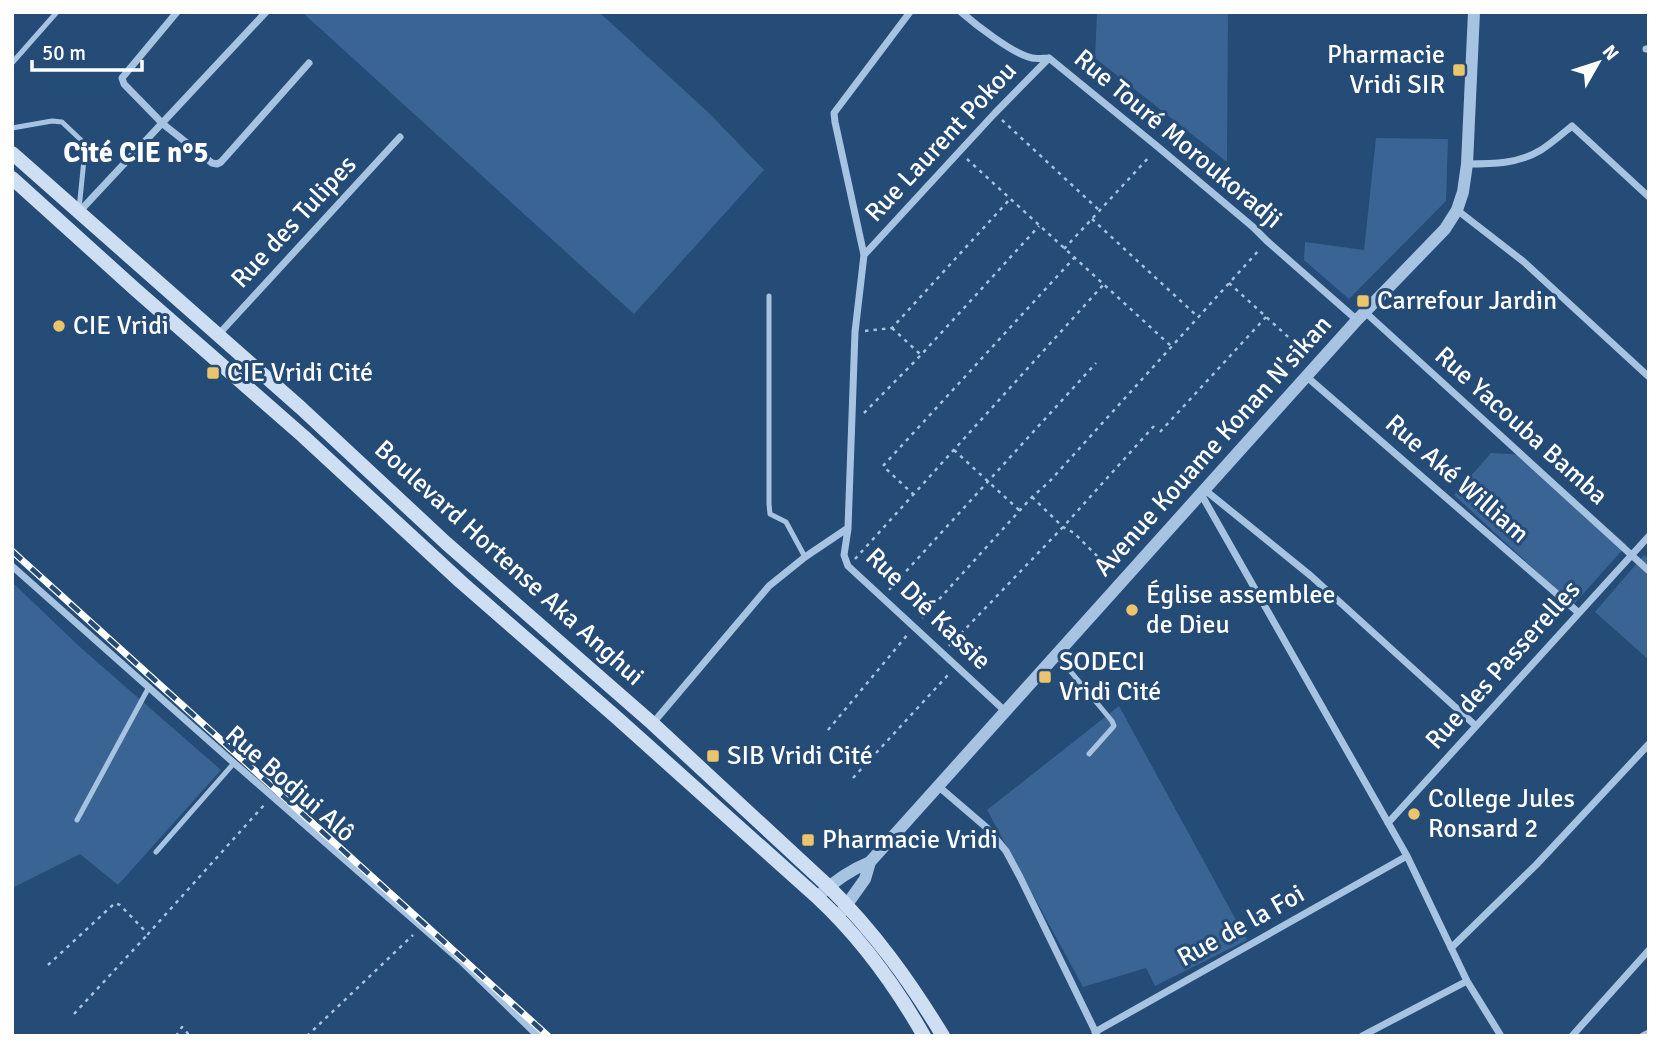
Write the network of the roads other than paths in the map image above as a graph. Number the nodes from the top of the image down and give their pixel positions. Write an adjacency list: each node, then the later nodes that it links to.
1 (57, 12): 8 (lane)
2 (177, 12): 10 (street)
3 (266, 12): 10 (street)
4 (910, 12): 19 (street)
5 (961, 12): 7 (street, Rue Touré Moroukoradji)
6 (1474, 12): 14 (street, Avenue Kouame Konan N'sikan)
7 (1049, 58): 19 (street, Rue Laurent Pokou); 21 (street, Rue Touré Moroukoradji)
8 (12, 63)
9 (309, 63): 10 (street)
10 (163, 124): 18 (street)
11 (12, 128): 18 (lane)
12 (400, 137): 22 (street, Rue des Tulipes)
13 (12, 153): 18 (main road, Boulevard Hortense Aka Anghui)
14 (1467, 164): 16 (street); 17 (street, Avenue Kouame Konan N'sikan)
15 (12, 178): 48 (main road, Boulevard Hortense Aka Anghui)
16 (1649, 197)
17 (1457, 210): 21 (street, Avenue Kouame Konan N'sikan); 24 (street)
18 (79, 212): 22 (main road, Boulevard Hortense Aka Anghui)
19 (864, 255): 26 (street)
20 (769, 296): 29 (lane)
21 (1361, 316): 23 (street, Avenue Kouame Konan N'sikan); 28 (street, Rue Yacouba Bamba)
22 (218, 335): 36 (main road, Boulevard Hortense Aka Anghui)
23 (1307, 377): 25 (street, Avenue Kouame Konan N'sikan); 32 (street, Rue Aké William)
24 (1649, 377)
25 (1203, 492): 33 (street, Avenue Kouame Konan N'sikan); 37 (street); 43 (street)
26 (848, 528): 29 (street); 35 (street, Rue Dié Kassie)
27 (1649, 536): 28 (street, Rue des Passerelles)
28 (1632, 555): 31 (street, Rue Yacouba Bamba); 32 (street, Rue des Passerelles)
29 (805, 557): 36 (street)
30 (12, 566): 34 (street, Rue Bodjui Alô)
31 (1649, 571)
32 (1579, 613): 37 (street, Rue des Passerelles)
33 (1056, 654): 35 (street, Avenue Kouame Konan N'sikan); 39 (lane)
34 (149, 687): 40 (street, Rue Bodjui Alô); 42 (lane)
35 (1005, 711): 41 (street, Avenue Kouame Konan N'sikan)
36 (652, 723): 47 (main road, Boulevard Hortense Aka Anghui)
37 (1476, 726): 43 (street, Rue des Passerelles)
38 (1649, 744): 50 (street)
39 (1088, 754)
40 (234, 763): 44 (lane); 55 (street, Rue Bodjui Alô)
41 (938, 786): 46 (street, Avenue Kouame Konan N'sikan); 54 (street)
42 (77, 820)
43 (1388, 822): 45 (street)
44 (156, 852)
45 (1407, 856): 50 (street); 54 (street, Rue de la Foi)
46 (870, 862): 47 (street, Avenue Kouame Konan N'sikan); 49 (street, Avenue Kouame Konan N'sikan)
47 (828, 886): 48 (street, Avenue Kouame Konan N'sikan); 49 (main road, Boulevard Hortense Aka Anghui)
48 (817, 897): 49 (main road, Boulevard Hortense Aka Anghui)
49 (843, 911): 56 (main road, Boulevard Hortense Aka Anghui); 57 (main road, Boulevard Hortense Aka Anghui)
50 (1451, 948): 52 (street)
51 (1649, 950): 60 (street)
52 (1467, 981): 58 (street); 59 (street)
53 (1649, 1033): 61 (street)
54 (1096, 1034)
55 (538, 1036)
56 (924, 1036)
57 (943, 1036)
58 (1362, 1036)
59 (1501, 1036)
60 (1572, 1036)
61 (1643, 1036)

